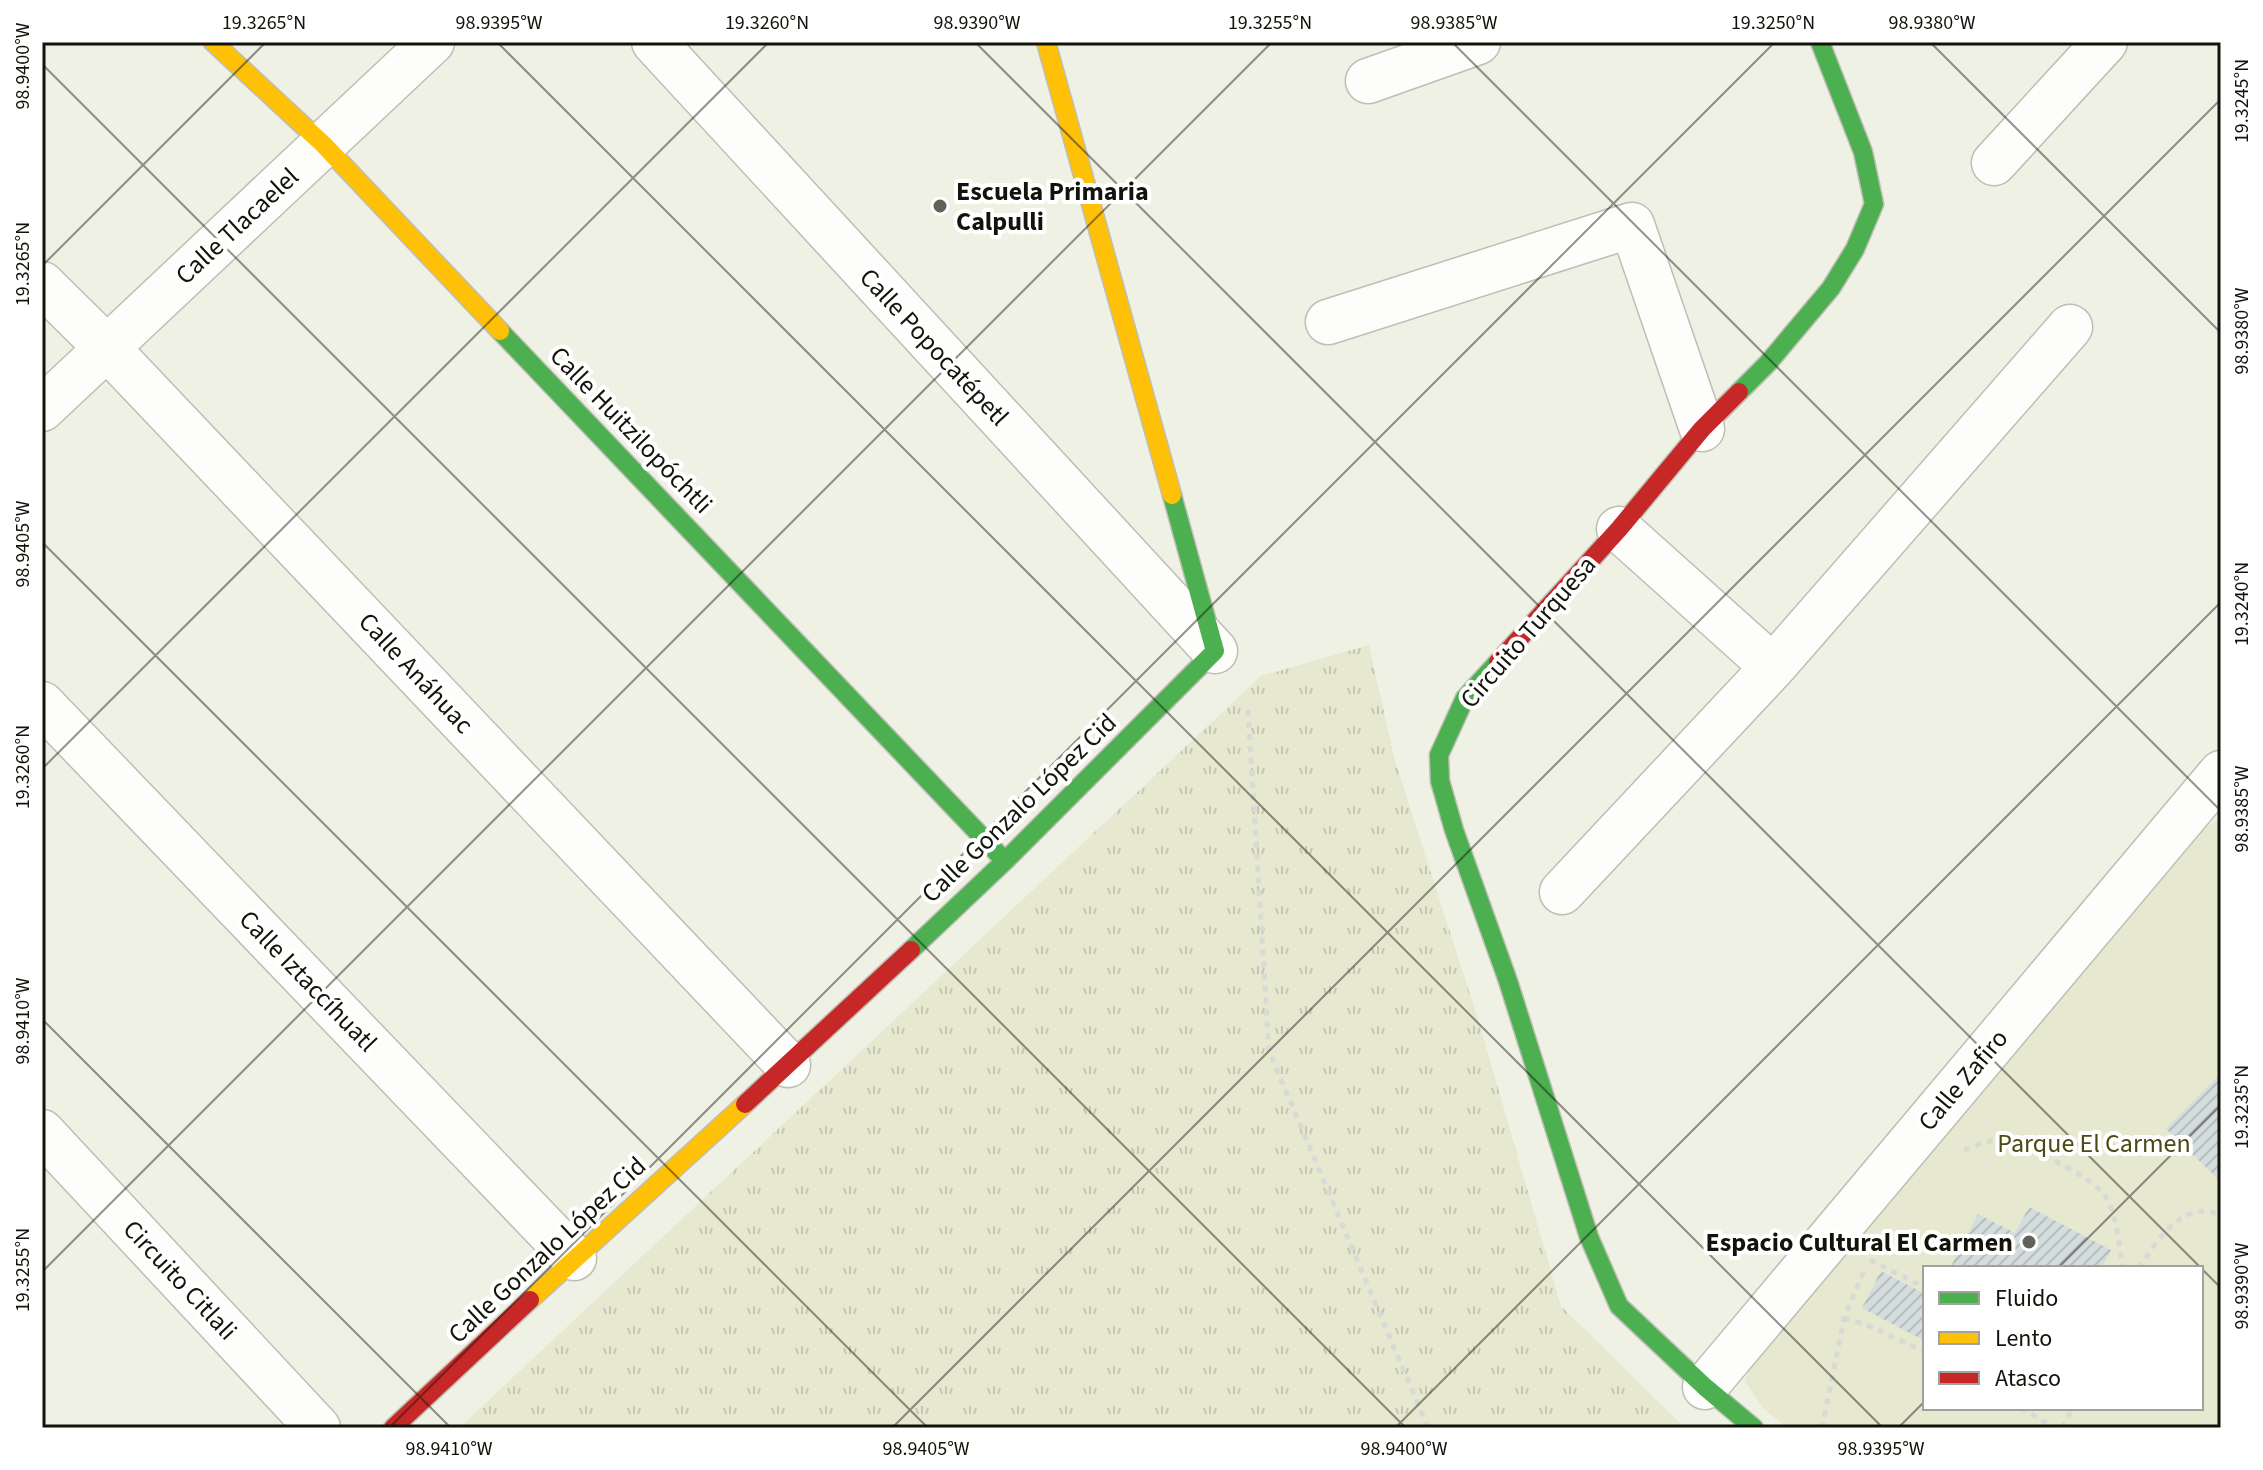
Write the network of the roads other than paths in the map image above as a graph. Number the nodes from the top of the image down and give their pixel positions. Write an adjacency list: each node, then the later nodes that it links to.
1 (213, 42): 9 (street, Calle Huitzilopóchtli)
2 (432, 42): 9 (street, Calle Tlacaelel)
3 (654, 42): 18 (street, Calle Popocatépetl)
4 (1046, 42): 18 (street)
5 (1478, 42): 8 (street)
6 (1820, 42): 16 (street, Circuito Turquesa)
7 (2105, 42): 10 (street)
8 (1368, 81)
9 (324, 145): 14 (street, Calle Tlacaelel); 22 (street, Calle Huitzilopóchtli)
10 (1994, 163)
11 (42, 284): 14 (street, Calle Anáhuac)
12 (1328, 322): 16 (street)
13 (2070, 327): 19 (street)
14 (107, 348): 15 (street, Calle Tlacaelel); 24 (street, Calle Anáhuac)
15 (42, 409)
16 (1702, 429): 17 (street, Circuito Turquesa)
17 (1619, 529): 19 (street); 27 (street, Circuito Turquesa)
18 (1215, 651): 22 (street, Calle Gonzalo López Cid)
19 (1773, 667): 23 (street)
20 (42, 704): 26 (street, Calle Iztaccíhuatl)
21 (2220, 776): 27 (street, Calle Zafiro)
22 (1005, 861): 24 (street, Calle Gonzalo López Cid)
23 (1562, 892)
24 (788, 1065): 26 (street, Calle Gonzalo López Cid)
25 (42, 1132): 28 (street, Circuito Citlali)
26 (574, 1258): 29 (street, Calle Gonzalo López Cid)
27 (1705, 1387): 30 (street, Circuito Turquesa)
28 (318, 1428)
29 (393, 1428)
30 (1754, 1428)

